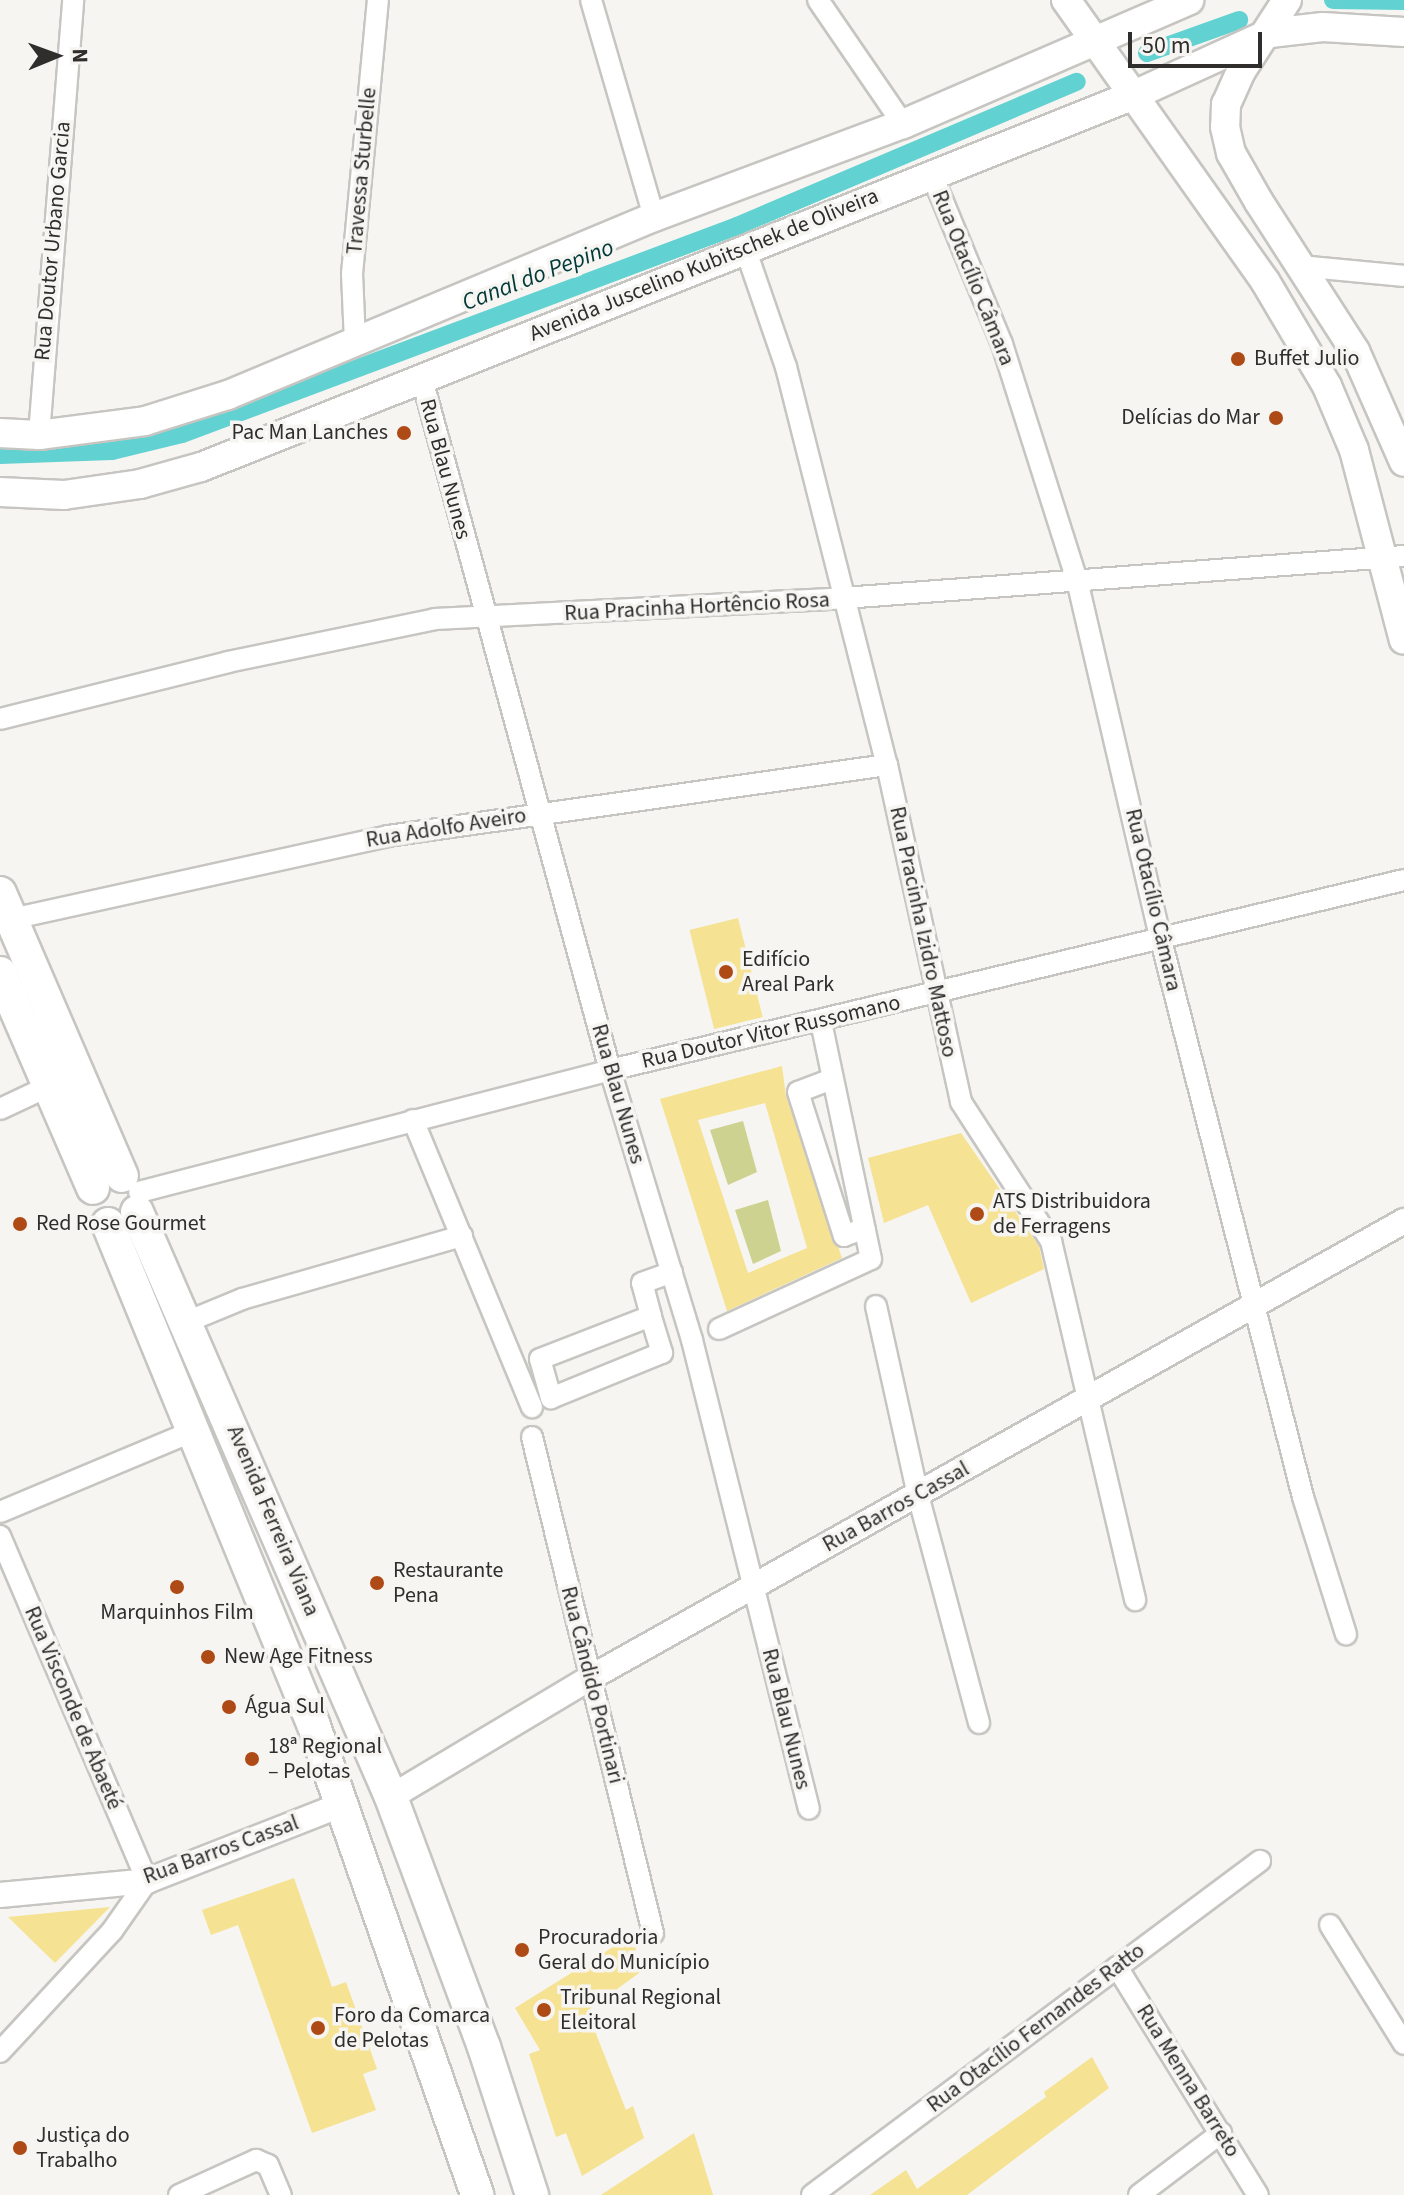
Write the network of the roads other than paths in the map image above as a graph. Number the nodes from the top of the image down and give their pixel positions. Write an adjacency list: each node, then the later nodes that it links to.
1 (73, 0): 21 (street, Rua Doutor Urbano Garcia)
2 (378, 0): 18 (street, Travessa Sturbelle)
3 (591, 0): 14 (street)
4 (818, 0): 12 (street)
5 (1066, 0): 10 (main road)
6 (1189, 0): 10 (main road)
7 (1287, 0): 9 (main road)
8 (1404, 32): 9 (main road, Avenida Juscelino Kubitschek de Oliveira)
9 (1270, 33): 11 (main road, Avenida Juscelino Kubitschek de Oliveira); 16 (main road)
10 (1093, 40): 11 (main road); 12 (main road)
11 (1134, 95): 13 (main road, Avenida Juscelino Kubitschek de Oliveira); 24 (main road)
12 (903, 124): 14 (main road)
13 (932, 175): 15 (main road, Avenida Juscelino Kubitschek de Oliveira); 25 (street, Rua Otacílio Câmara)
14 (654, 217): 18 (main road)
15 (745, 248): 19 (main road, Avenida Juscelino Kubitschek de Oliveira); 26 (street, Rua Pracinha Izidro Mattoso)
16 (1299, 266): 17 (street); 22 (main road)
17 (1404, 276)
18 (355, 342): 21 (main road)
19 (422, 379): 23 (main road, Avenida Juscelino Kubitschek de Oliveira); 27 (street, Rua Blau Nunes)
20 (0, 433): 21 (main road)
21 (39, 435)
22 (1404, 462)
23 (0, 492)
24 (1395, 558): 25 (street, Rua Pracinha Hortêncio Rosa); 28 (main road)
25 (1077, 580): 26 (street, Rua Pracinha Hortêncio Rosa); 34 (street, Rua Otacílio Câmara)
26 (844, 598): 27 (street, Rua Pracinha Hortêncio Rosa); 30 (street, Rua Pracinha Izidro Mattoso)
27 (485, 620): 29 (street, Rua Pracinha Hortêncio Rosa); 31 (street, Rua Blau Nunes)
28 (1404, 640)
29 (0, 719)
30 (887, 765): 31 (street, Rua Adolfo Aveiro); 36 (street, Rua Pracinha Izidro Mattoso)
31 (538, 813): 33 (street, Rua Adolfo Aveiro); 38 (street, Rua Blau Nunes)
32 (1404, 880): 34 (street, Rua Doutor Vitor Russomano)
33 (5, 906): 43 (main road, Avenida Ferreira Viana)
34 (1161, 940): 36 (street, Rua Doutor Vitor Russomano); 49 (street, Rua Otacílio Câmara)
35 (0, 973): 40 (main road, Avenida Ferreira Viana)
36 (936, 994): 37 (street, Rua Doutor Vitor Russomano); 53 (street, Rua Pracinha Izidro Mattoso)
37 (821, 1021): 38 (street, Rua Doutor Vitor Russomano); 39 (street)
38 (610, 1070): 42 (street, Rua Doutor Vitor Russomano); 47 (street, Rua Blau Nunes)
39 (832, 1079): 45 (street); 45 (street)
40 (49, 1086): 41 (street); 43 (main road, Avenida Ferreira Viana)
41 (0, 1109)
42 (413, 1120): 43 (street, Rua Doutor Vitor Russomano); 46 (street)
43 (120, 1198): 51 (main road, Avenida Ferreira Viana); 55 (main road, Avenida Ferreira Viana)
44 (1404, 1221): 49 (street, Rua Barros Cassal)
45 (865, 1228): 52 (street)
46 (462, 1236): 51 (street); 54 (street)
47 (672, 1272): 50 (street); 60 (street, Rua Blau Nunes)
48 (876, 1306): 57 (street)
49 (1255, 1306): 53 (street, Rua Barros Cassal); 62 (street, Rua Otacílio Câmara)
50 (651, 1316): 50 (street)
51 (184, 1323): 65 (main road, Avenida Ferreira Viana)
52 (719, 1329)
53 (1088, 1401): 57 (street, Rua Barros Cassal); 61 (street, Rua Pracinha Izidro Mattoso)
54 (532, 1407)
55 (196, 1430): 58 (street); 66 (main road, Avenida Ferreira Viana)
56 (532, 1437): 63 (street, Rua Cândido Portinari)
57 (918, 1495): 60 (street, Rua Barros Cassal); 64 (street)
58 (0, 1512)
59 (0, 1536): 69 (street, Rua Visconde de Abaeté)
60 (754, 1586): 63 (street, Rua Barros Cassal); 67 (street, Rua Blau Nunes)
61 (1135, 1600)
62 (1346, 1634)
63 (590, 1678): 65 (street, Rua Barros Cassal); 72 (street, Rua Cândido Portinari)
64 (979, 1723)
65 (391, 1797): 80 (main road, Avenida Ferreira Viana)
66 (343, 1804): 69 (street, Rua Barros Cassal); 79 (main road, Avenida Ferreira Viana)
67 (809, 1809)
68 (1260, 1861): 73 (street, Rua Otacílio Fernandes Ratto)
69 (147, 1881): 70 (street, Rua Barros Cassal); 75 (street)
70 (0, 1895)
71 (1330, 1925): 74 (street)
72 (653, 1933)
73 (1117, 1967): 76 (street, Rua Menna Barreto); 81 (street, Rua Otacílio Fernandes Ratto)
74 (1404, 2044)
75 (0, 2052)
76 (1221, 2133): 82 (street); 83 (street, Rua Menna Barreto)
77 (179, 2195): 78 (street)
78 (281, 2195)
79 (477, 2195)
80 (532, 2195)
81 (812, 2195)
82 (1139, 2195)
83 (1258, 2195)

